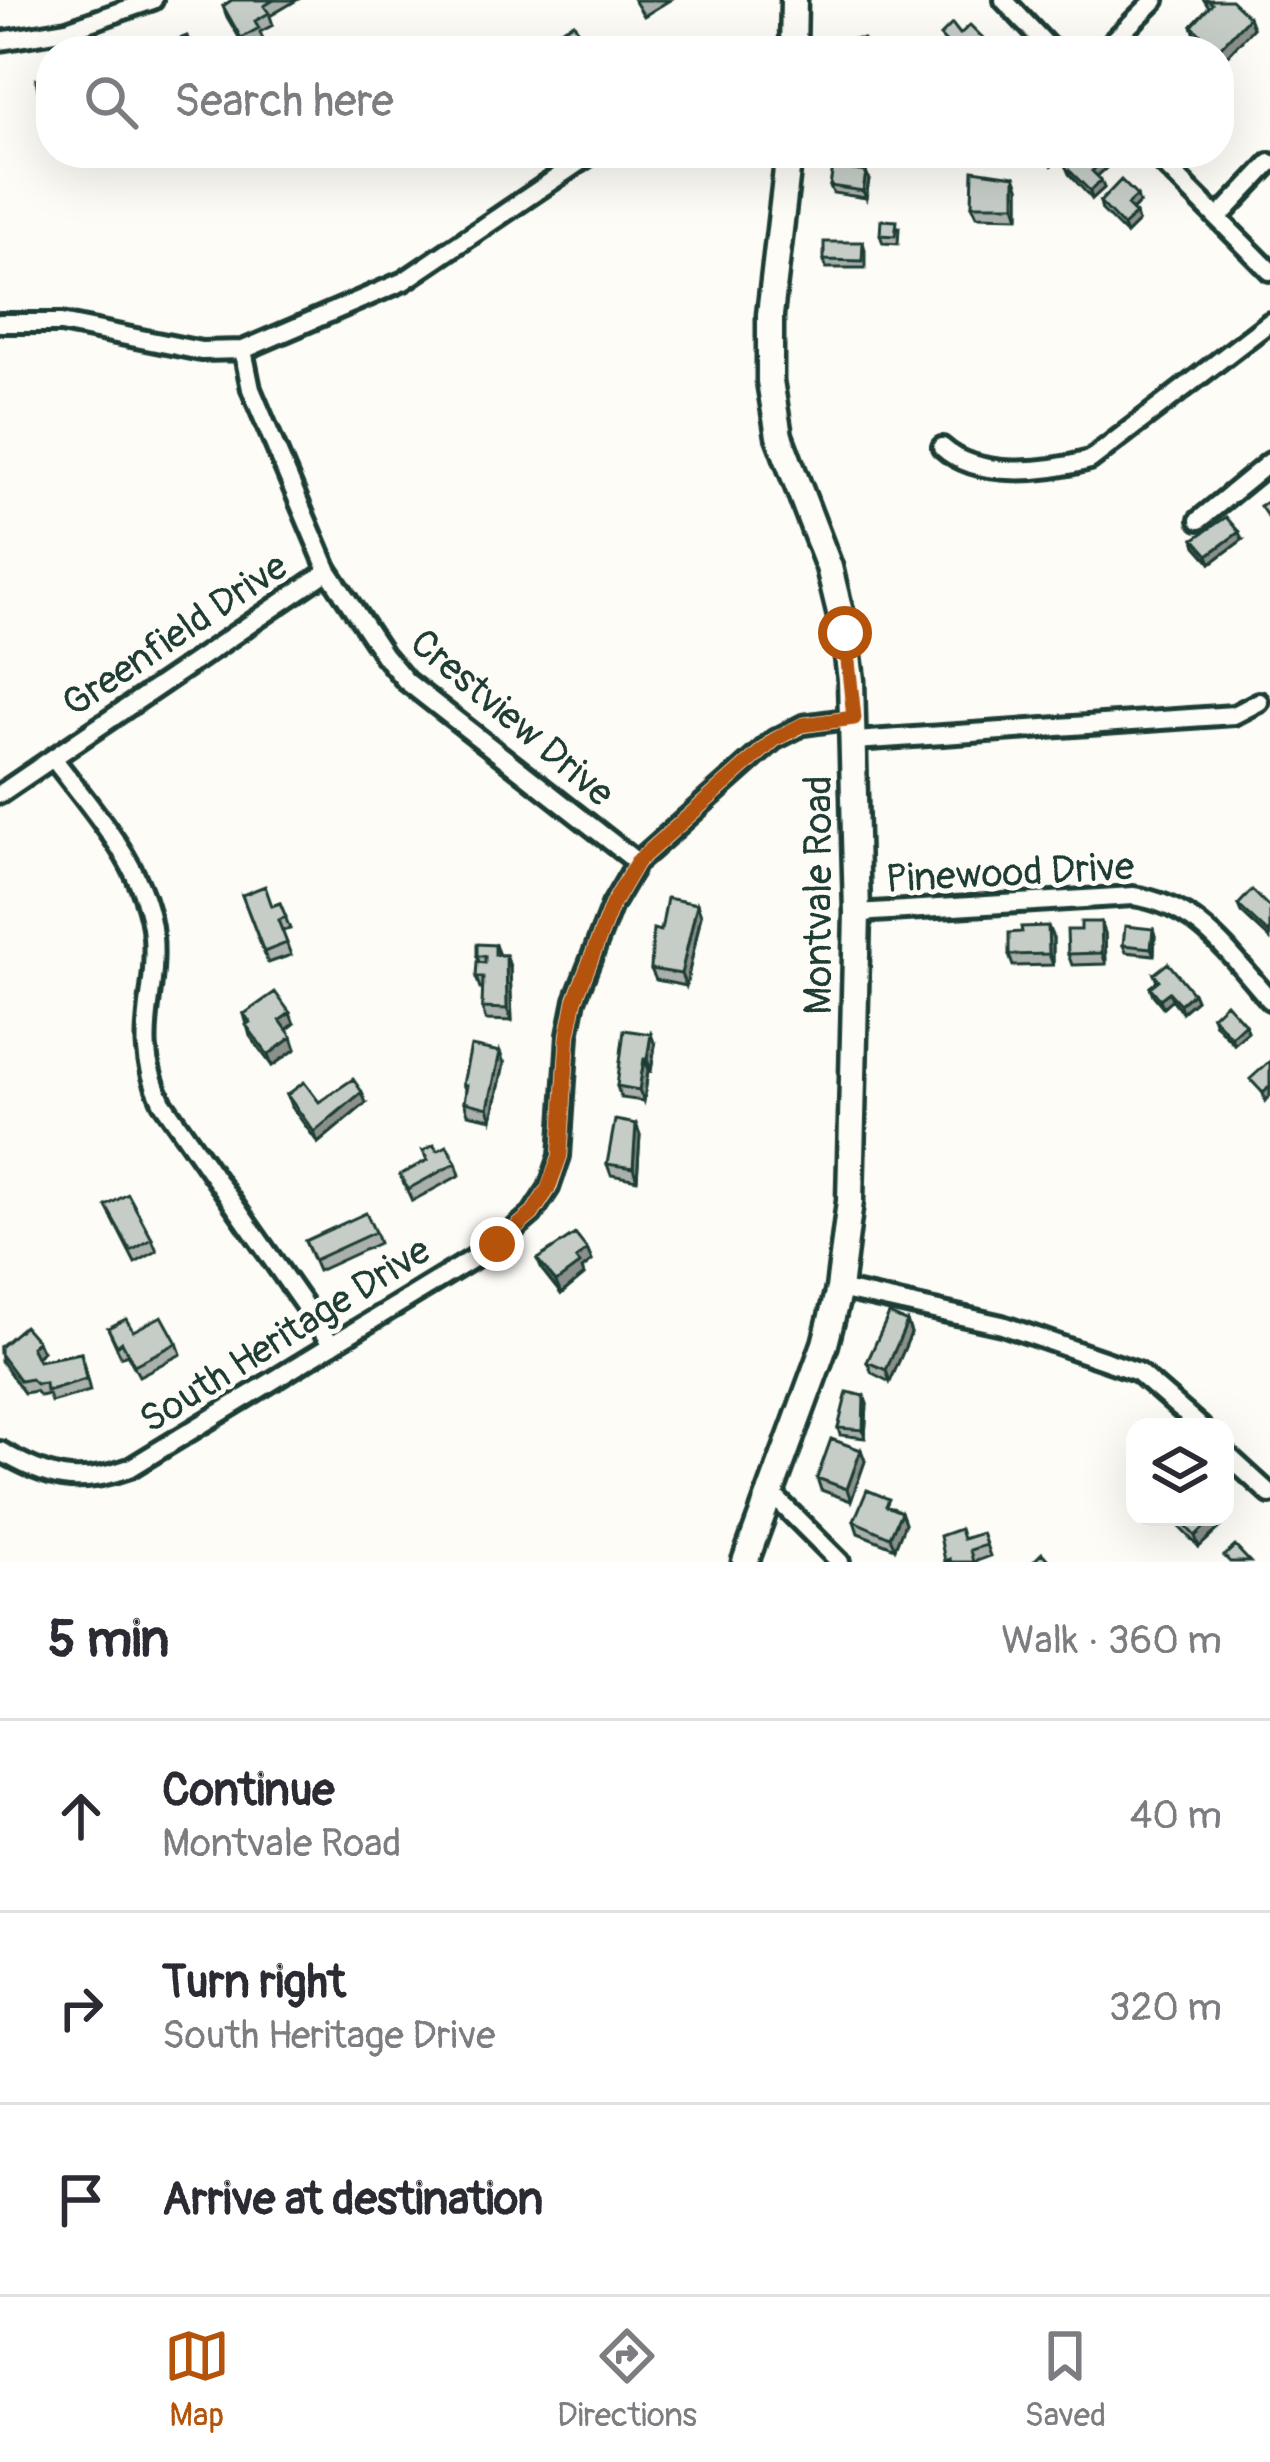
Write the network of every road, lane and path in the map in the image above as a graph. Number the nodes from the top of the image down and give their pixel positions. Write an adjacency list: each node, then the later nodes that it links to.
1 (153, 0): 8 (street)
2 (794, 0): 5 (main road)
3 (1004, 0): 6 (street)
4 (1156, 0): 7 (street)
5 (793, 36)
6 (1038, 36)
7 (1119, 36)
8 (0, 40)
9 (1270, 163): 13 (street)
10 (571, 168): 17 (street)
11 (787, 168): 23 (main road, Montvale Road)
12 (1168, 168): 13 (street)
13 (1218, 218): 14 (street)
14 (1270, 271)
15 (1270, 322): 18 (street)
16 (0, 323): 17 (street)
17 (243, 350): 21 (street, Crestview Drive)
18 (942, 447)
19 (1270, 462): 20 (street)
20 (1199, 520)
21 (328, 571): 24 (street, Greenfield Drive); 26 (street, Crestview Drive)
22 (1259, 702): 23 (street, South Heritage Drive)
23 (854, 729): 26 (street, South Heritage Drive); 27 (main road, Montvale Road)
24 (53, 758): 25 (street, Greenfield Drive); 30 (street)
25 (0, 794)
26 (637, 862): 30 (street, South Heritage Drive)
27 (857, 913): 28 (street, Pinewood Drive); 29 (main road, Montvale Road)
28 (1270, 1000)
29 (839, 1289): 31 (street); 34 (main road, Montvale Road)
30 (332, 1345): 32 (street, South Heritage Drive)
31 (1191, 1418)
32 (0, 1451)
33 (1234, 1461): 35 (street)
34 (772, 1494): 36 (main road, Montvale Road); 37 (street)
35 (1270, 1494)
36 (745, 1562)
37 (840, 1562)

